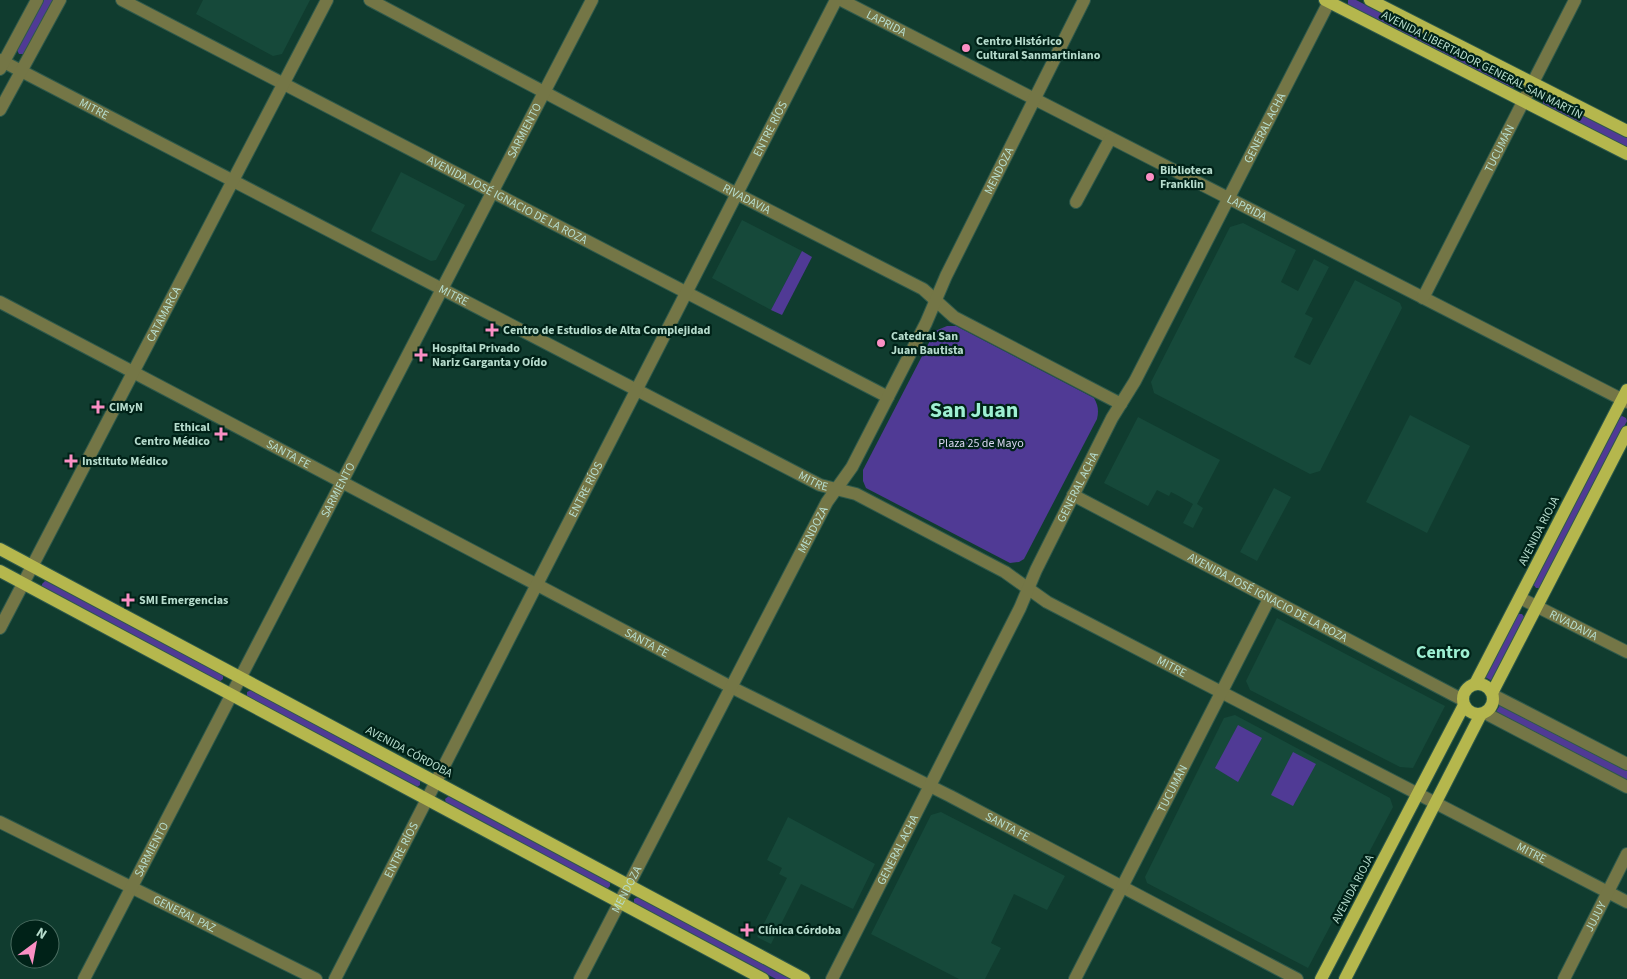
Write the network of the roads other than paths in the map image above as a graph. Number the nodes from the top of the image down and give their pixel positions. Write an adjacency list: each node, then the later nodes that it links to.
1 (37, 0): 13 (street)
2 (60, 0): 14 (street)
3 (327, 0): 16 (street, CATAMARCA)
4 (370, 0): 17 (street, RIVADAVIA)
5 (592, 0): 17 (street, SARMIENTO)
6 (836, 0): 26 (street, ENTRE RÍOS)
7 (841, 0): 18 (street, LAPRIDA)
8 (1084, 0): 18 (street, MENDOZA)
9 (1370, 0): 15 (main road, AVENIDA LIBERTADOR GENERAL SAN MARTÍN)
10 (1576, 0): 15 (street, TUCUMÁN)
11 (122, 1): 16 (street, AVENIDA JOSÉ IGNACIO DE LA ROZA)
12 (1328, 1): 19 (main road, AVENIDA LIBERTADOR GENERAL SAN MARTÍN); 27 (street, GENERAL ACHA)
13 (1, 63): 14 (street, MITRE)
14 (21, 71): 20 (street); 24 (street, MITRE)
15 (1533, 83): 19 (street, TUCUMÁN); 21 (main road, AVENIDA LIBERTADOR GENERAL SAN MARTÍN)
16 (283, 84): 24 (street, CATAMARCA); 25 (street, AVENIDA JOSÉ IGNACIO DE LA ROZA)
17 (544, 92): 25 (street, SARMIENTO); 26 (street, RIVADAVIA)
18 (1034, 100): 22 (street, LAPRIDA); 32 (street, MENDOZA)
19 (1524, 101): 23 (main road, AVENIDA LIBERTADOR GENERAL SAN MARTÍN); 31 (street, TUCUMÁN)
20 (0, 110)
21 (1627, 131)
22 (1110, 139): 27 (street, LAPRIDA); 28 (street)
23 (1627, 154)
24 (233, 180): 29 (street, MITRE); 34 (street, CATAMARCA)
25 (492, 192): 29 (street, SARMIENTO); 30 (street, AVENIDA JOSÉ IGNACIO DE LA ROZA)
26 (737, 194): 30 (street, ENTRE RÍOS); 32 (street, RIVADAVIA)
27 (1228, 199): 31 (street, LAPRIDA); 38 (street, GENERAL ACHA)
28 (1076, 202)
29 (442, 288): 35 (street, MITRE); 40 (street, SARMIENTO)
30 (686, 292): 35 (street, ENTRE RÍOS); 36 (street, AVENIDA JOSÉ IGNACIO DE LA ROZA)
31 (1423, 298): 37 (street, LAPRIDA)
32 (936, 301): 36 (street, MENDOZA); 38 (street, RIVADAVIA)
33 (0, 302): 34 (street, SANTA FE)
34 (133, 372): 40 (street, SANTA FE); 44 (street, CATAMARCA)
35 (637, 389): 41 (street, MITRE); 47 (street, ENTRE RÍOS)
36 (888, 397): 41 (street, MENDOZA)
37 (1625, 397): 50 (main road, AVENIDA RIOJA)
38 (1121, 404): 42 (street, GENERAL ACHA)
39 (1627, 432): 51 (main road)
40 (341, 482): 47 (street, SANTA FE); 54 (street, SARMIENTO)
41 (837, 489): 48 (street, MITRE); 56 (street, MENDOZA)
42 (1073, 496): 48 (street, GENERAL ACHA); 49 (street, AVENIDA JOSÉ IGNACIO DE LA ROZA)
43 (0, 549): 44 (main road, AVENIDA CÓRDOBA)
44 (32, 566): 46 (street, CATAMARCA); 54 (main road, AVENIDA CÓRDOBA)
45 (0, 571): 46 (main road)
46 (23, 583): 52 (street, CATAMARCA); 58 (main road)
47 (538, 585): 56 (street, SANTA FE); 63 (street, ENTRE RÍOS)
48 (1028, 588): 57 (street, MITRE); 64 (street, GENERAL ACHA)
49 (1269, 598): 57 (street, TUCUMÁN); 60 (street, AVENIDA JOSÉ IGNACIO DE LA ROZA)
50 (1520, 598): 51 (street, RIVADAVIA); 55 (main road, AVENIDA RIOJA)
51 (1537, 606): 53 (street, RIVADAVIA); 59 (main road)
52 (0, 628)
53 (1627, 652)
54 (239, 677): 58 (street, SARMIENTO); 63 (main road, AVENIDA CÓRDOBA)
55 (1475, 684): 59 (main road); 60 (main road)
56 (731, 687): 64 (street, SANTA FE); 71 (street, MENDOZA)
57 (1222, 692): 66 (street, MITRE); 73 (street, TUCUMÁN)
58 (230, 694): 67 (main road); 72 (street, SARMIENTO)
59 (1492, 694): 61 (main road); 62 (street)
60 (1464, 702): 61 (main road); 66 (main road, AVENIDA RIOJA)
61 (1483, 713): 65 (street); 68 (main road)
62 (1627, 764)
63 (437, 783): 67 (street, ENTRE RÍOS); 71 (main road, AVENIDA CÓRDOBA)
64 (930, 786): 73 (street, SANTA FE); 83 (street, GENERAL ACHA)
65 (1627, 787)
66 (1418, 794): 68 (street, MITRE); 86 (main road, AVENIDA RIOJA)
67 (428, 800): 75 (main road); 79 (street, ENTRE RÍOS)
68 (1436, 803): 74 (street, MITRE); 87 (main road)
69 (0, 822): 72 (street, GENERAL PAZ)
70 (1627, 854): 74 (street, JUJUY)
71 (628, 885): 75 (street, MENDOZA); 82 (main road, AVENIDA CÓRDOBA)
72 (131, 887): 77 (street, SARMIENTO); 78 (street, GENERAL PAZ)
73 (1122, 887): 84 (street, TUCUMÁN); 85 (street, SANTA FE)
74 (1608, 892): 76 (street, MITRE); 88 (street, JUJUY)
75 (620, 902): 80 (street, MENDOZA); 81 (main road)
76 (1627, 902)
77 (84, 979)
78 (316, 979)
79 (335, 979)
80 (580, 979)
81 (763, 979)
82 (804, 979)
83 (832, 979)
84 (1075, 979)
85 (1297, 979)
86 (1321, 979)
87 (1345, 979)
88 (1564, 979)

